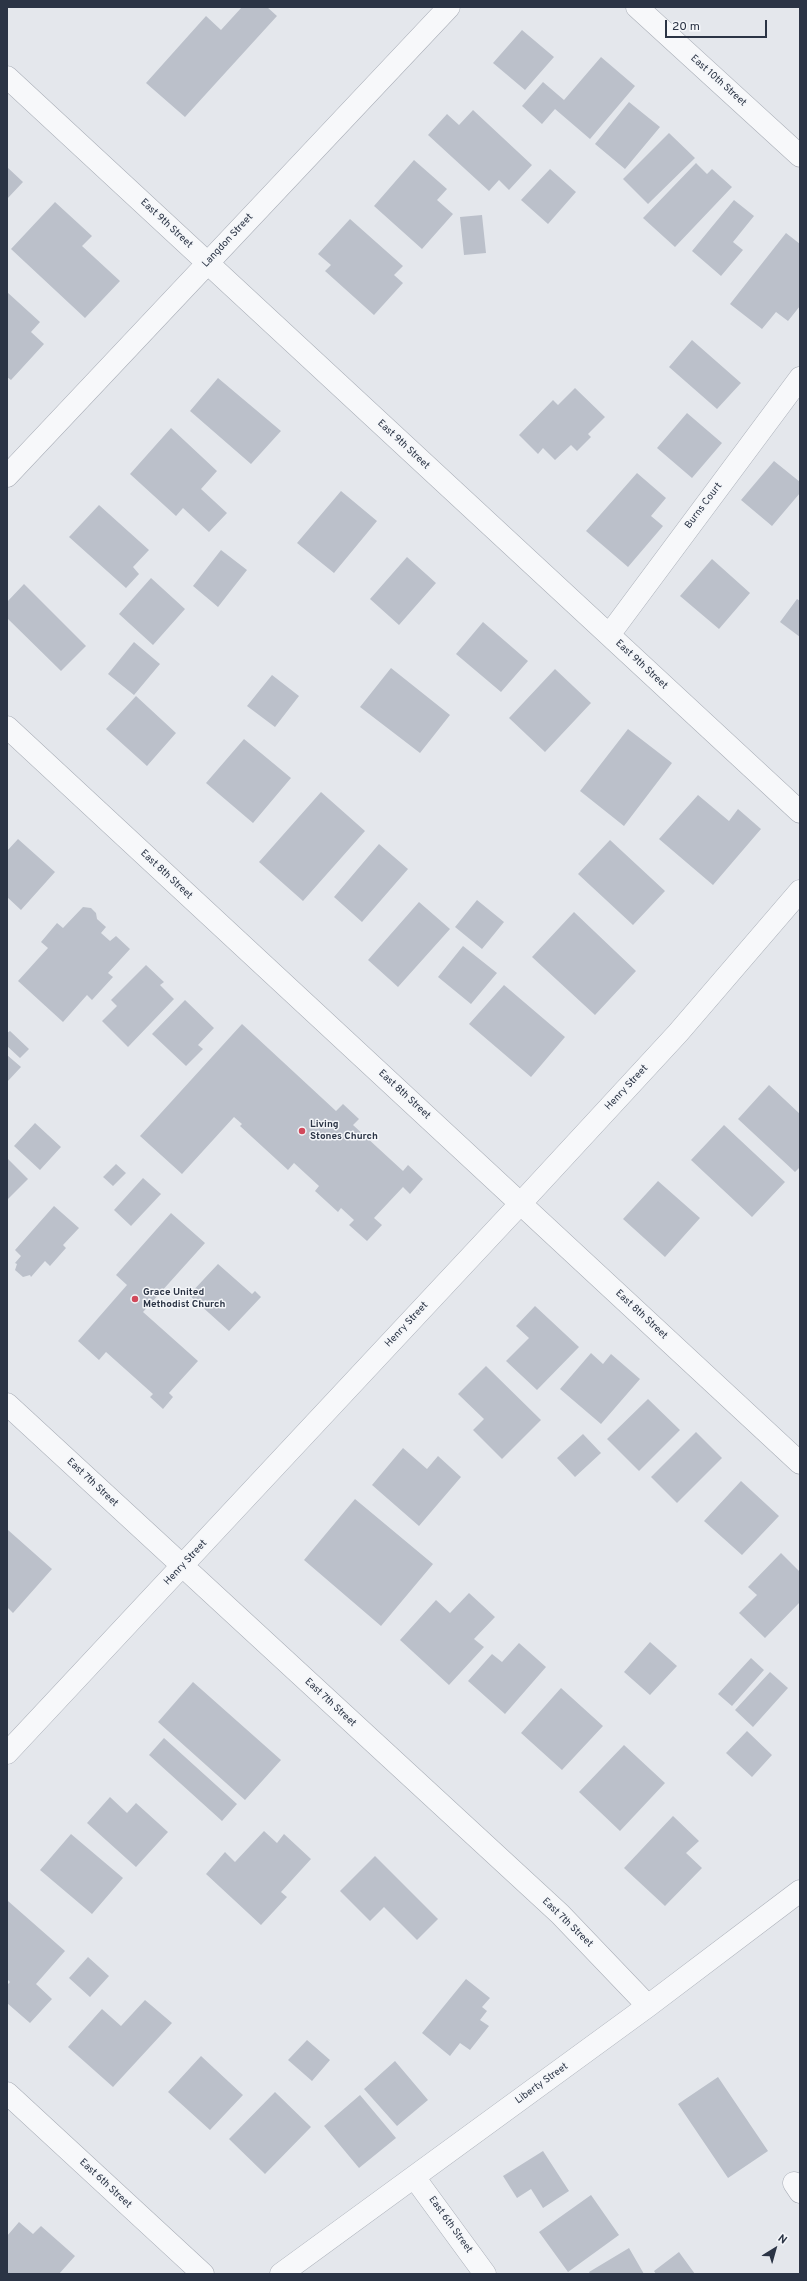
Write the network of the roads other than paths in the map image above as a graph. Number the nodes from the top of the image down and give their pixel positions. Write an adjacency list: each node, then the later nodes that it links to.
1 (449, 7): 5 (street, Langdon Street)
2 (637, 7): 4 (street, East 10th Street)
3 (7, 77): 5 (street, East 9th Street)
4 (800, 156)
5 (207, 263): 7 (street, Langdon Street); 8 (street, East 9th Street)
6 (800, 378): 8 (street, Burns Court)
7 (7, 476)
8 (609, 635): 10 (street, East 9th Street)
9 (7, 728): 12 (street, East 8th Street)
10 (800, 812)
11 (800, 891): 12 (street, Henry Street)
12 (521, 1203): 14 (street, East 8th Street); 15 (street, Henry Street)
13 (7, 1404): 15 (street, East 7th Street)
14 (800, 1463)
15 (183, 1566): 16 (street, Henry Street); 18 (street, East 7th Street)
16 (7, 1754)
17 (800, 1891): 18 (street, Liberty Street)
18 (648, 2006): 20 (street, Liberty Street)
19 (7, 2093): 21 (street, East 6th Street)
20 (414, 2177): 22 (street, Liberty Street); 23 (street, East 6th Street)
21 (203, 2274)
22 (281, 2274)
23 (485, 2274)

